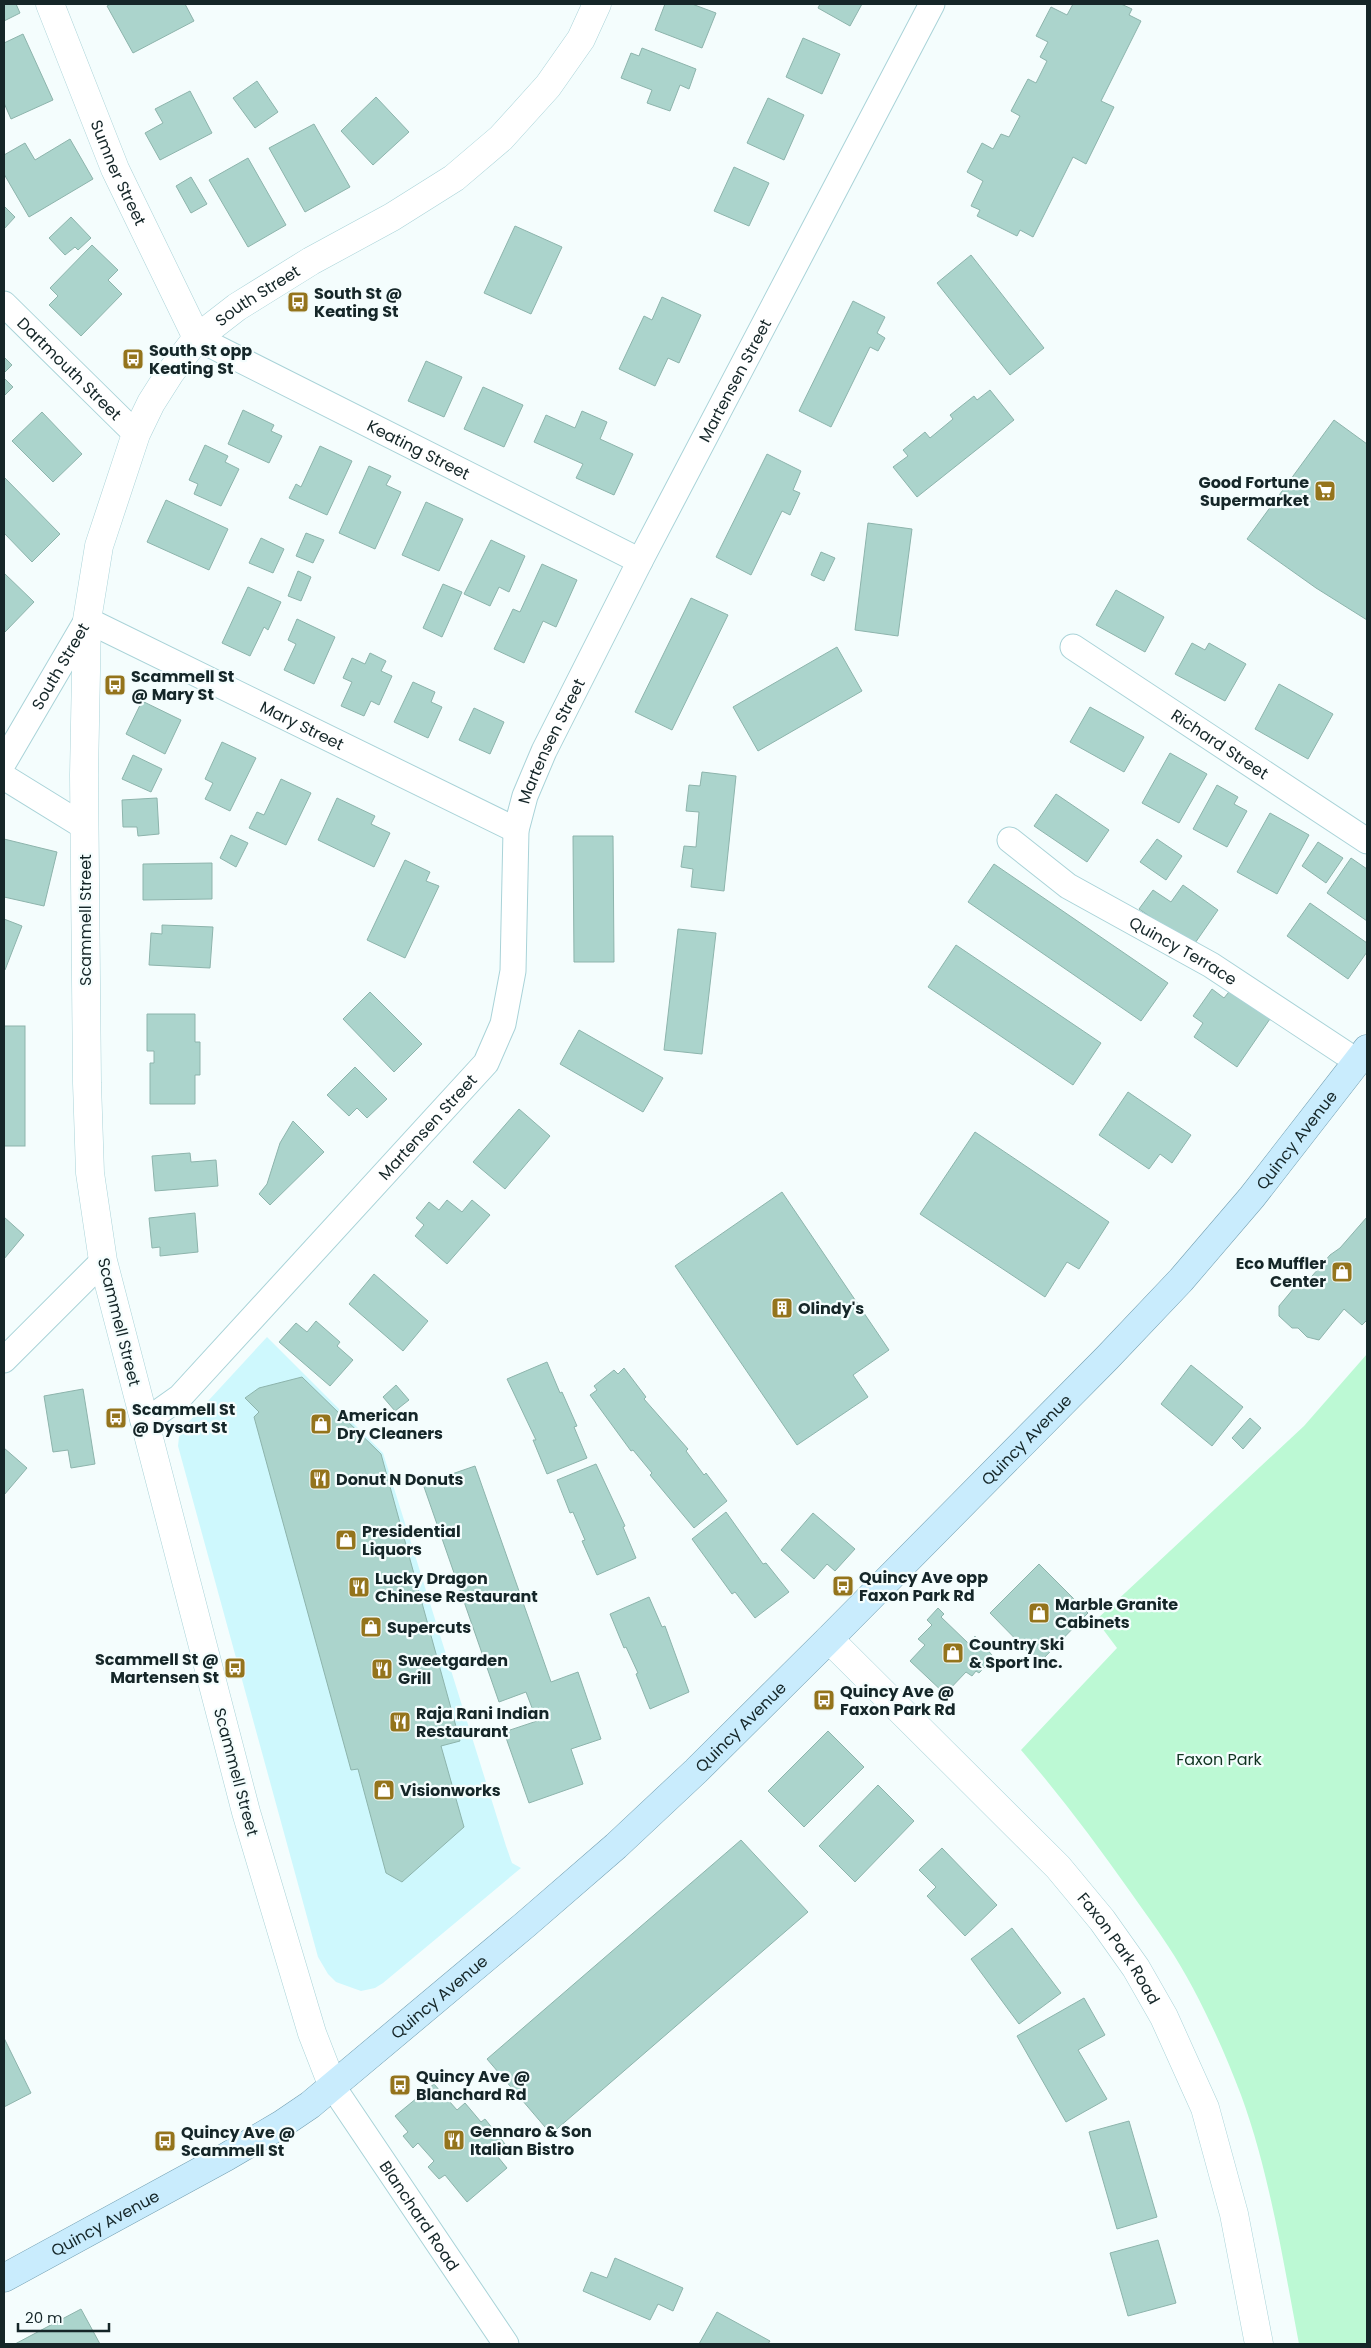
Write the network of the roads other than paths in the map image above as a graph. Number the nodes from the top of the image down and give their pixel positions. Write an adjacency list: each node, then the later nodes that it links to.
1 (50, 4): 5 (street, Sumner Street)
2 (597, 4): 5 (street, South Street)
3 (932, 4): 7 (street, Martensen Street)
4 (4, 304): 6 (street, Dartmouth Street)
5 (198, 338): 6 (street, South Street); 7 (street, Keating Street)
6 (136, 434): 8 (street, South Street)
7 (640, 561): 13 (street, Martensen Street)
8 (87, 620): 10 (street, South Street); 12 (street, Scammell Street); 13 (street, Mary Street)
9 (1073, 647): 15 (street, Richard Street)
10 (4, 762)
11 (4, 777): 12 (street)
12 (85, 827): 17 (street, Scammell Street)
13 (516, 830): 19 (street, Martensen Street)
14 (1010, 840): 16 (street, Quincy Terrace)
15 (1367, 841)
16 (1362, 1056): 20 (main road, Quincy Avenue)
17 (103, 1261): 18 (street); 19 (street, Scammell Street)
18 (4, 1360)
19 (143, 1420): 21 (street, Scammell Street)
20 (829, 1639): 21 (main road, Quincy Avenue); 24 (street, Faxon Park Road)
21 (333, 2087): 22 (main road, Quincy Avenue); 23 (street, Blanchard Road)
22 (4, 2278)
23 (506, 2344)
24 (1259, 2344)

